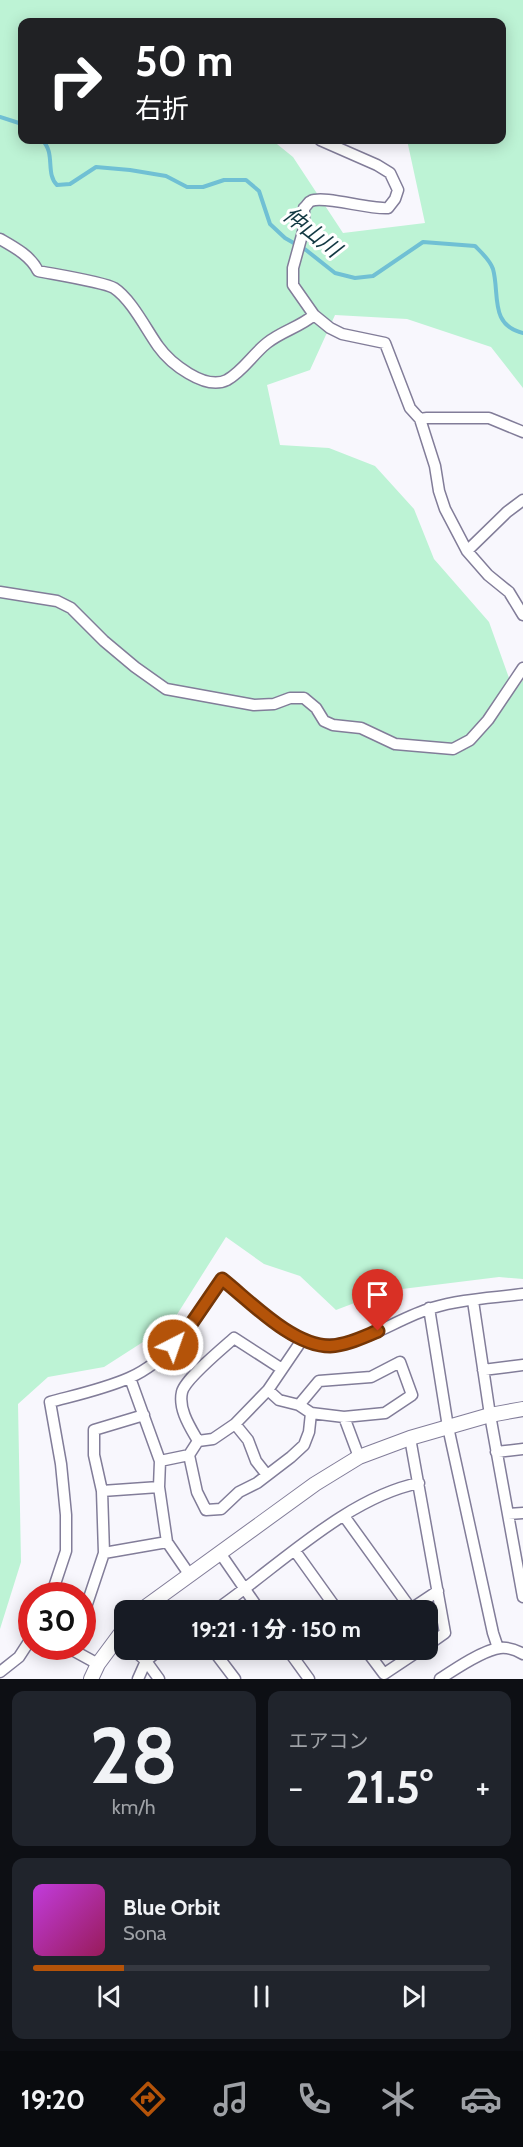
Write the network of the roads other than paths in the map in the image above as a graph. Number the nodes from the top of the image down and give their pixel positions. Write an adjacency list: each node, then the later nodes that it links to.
1 (329, 144): 3 (street)
2 (0, 239): 3 (street)
3 (314, 315): 4 (street)
4 (420, 420): 5 (street); 7 (street)
5 (523, 432)
6 (523, 500): 7 (street)
7 (467, 551): 9 (street)
8 (0, 592): 10 (street)
9 (523, 615)
10 (523, 668)
11 (523, 1294): 12 (street)
12 (473, 1301): 13 (street); 17 (street)
13 (429, 1308): 14 (street); 27 (street)
14 (302, 1340): 16 (street); 18 (street)
15 (523, 1365): 17 (street)
16 (282, 1369): 19 (street); 29 (street)
17 (483, 1370): 24 (street)
18 (130, 1378): 23 (street); 48 (street)
19 (268, 1390): 20 (street); 26 (street)
20 (299, 1406): 22 (street); 25 (street)
21 (523, 1409): 24 (street)
22 (311, 1413): 25 (street); 35 (street)
23 (144, 1415): 34 (street); 38 (street)
24 (490, 1415): 27 (street); 31 (street)
25 (344, 1418): 33 (street)
26 (235, 1424): 29 (street); 35 (street)
27 (448, 1427): 28 (street); 59 (street)
28 (410, 1438): 33 (street); 36 (street)
29 (198, 1441): 32 (street)
30 (523, 1449): 31 (street)
31 (496, 1452): 40 (street)
32 (189, 1455): 34 (street); 35 (street)
33 (359, 1457): 45 (street)
34 (160, 1461): 37 (street)
35 (267, 1474)
36 (419, 1484): 41 (street); 51 (street)
37 (159, 1487): 38 (street); 42 (street)
38 (102, 1491): 44 (street)
39 (523, 1513): 40 (street)
40 (508, 1514): 47 (street)
41 (344, 1516): 43 (street); 51 (street)
42 (167, 1542): 44 (street); 46 (street)
43 (295, 1551): 50 (street); 56 (street)
44 (104, 1553): 49 (street)
45 (220, 1553): 46 (street); 50 (street)
46 (189, 1575): 53 (street)
47 (521, 1578): 52 (street)
48 (58, 1582)
49 (94, 1582)
50 (244, 1590): 54 (street); 55 (street)
51 (438, 1591): 57 (street)
52 (523, 1597)
53 (155, 1600)
54 (230, 1600)
55 (252, 1600)
56 (330, 1600)
57 (438, 1638)
58 (114, 1645): 68 (street)
59 (498, 1648): 60 (street); 75 (street)
60 (523, 1654)
61 (18, 1658): 69 (street)
62 (91, 1660): 68 (street)
63 (221, 1660): 73 (street)
64 (295, 1660): 74 (street)
65 (374, 1660): 66 (street)
66 (405, 1660)
67 (146, 1661): 71 (street); 72 (street)
68 (98, 1664): 70 (street)
69 (0, 1672)
70 (91, 1679)
71 (138, 1679)
72 (159, 1679)
73 (235, 1679)
74 (309, 1679)
75 (440, 1679)

